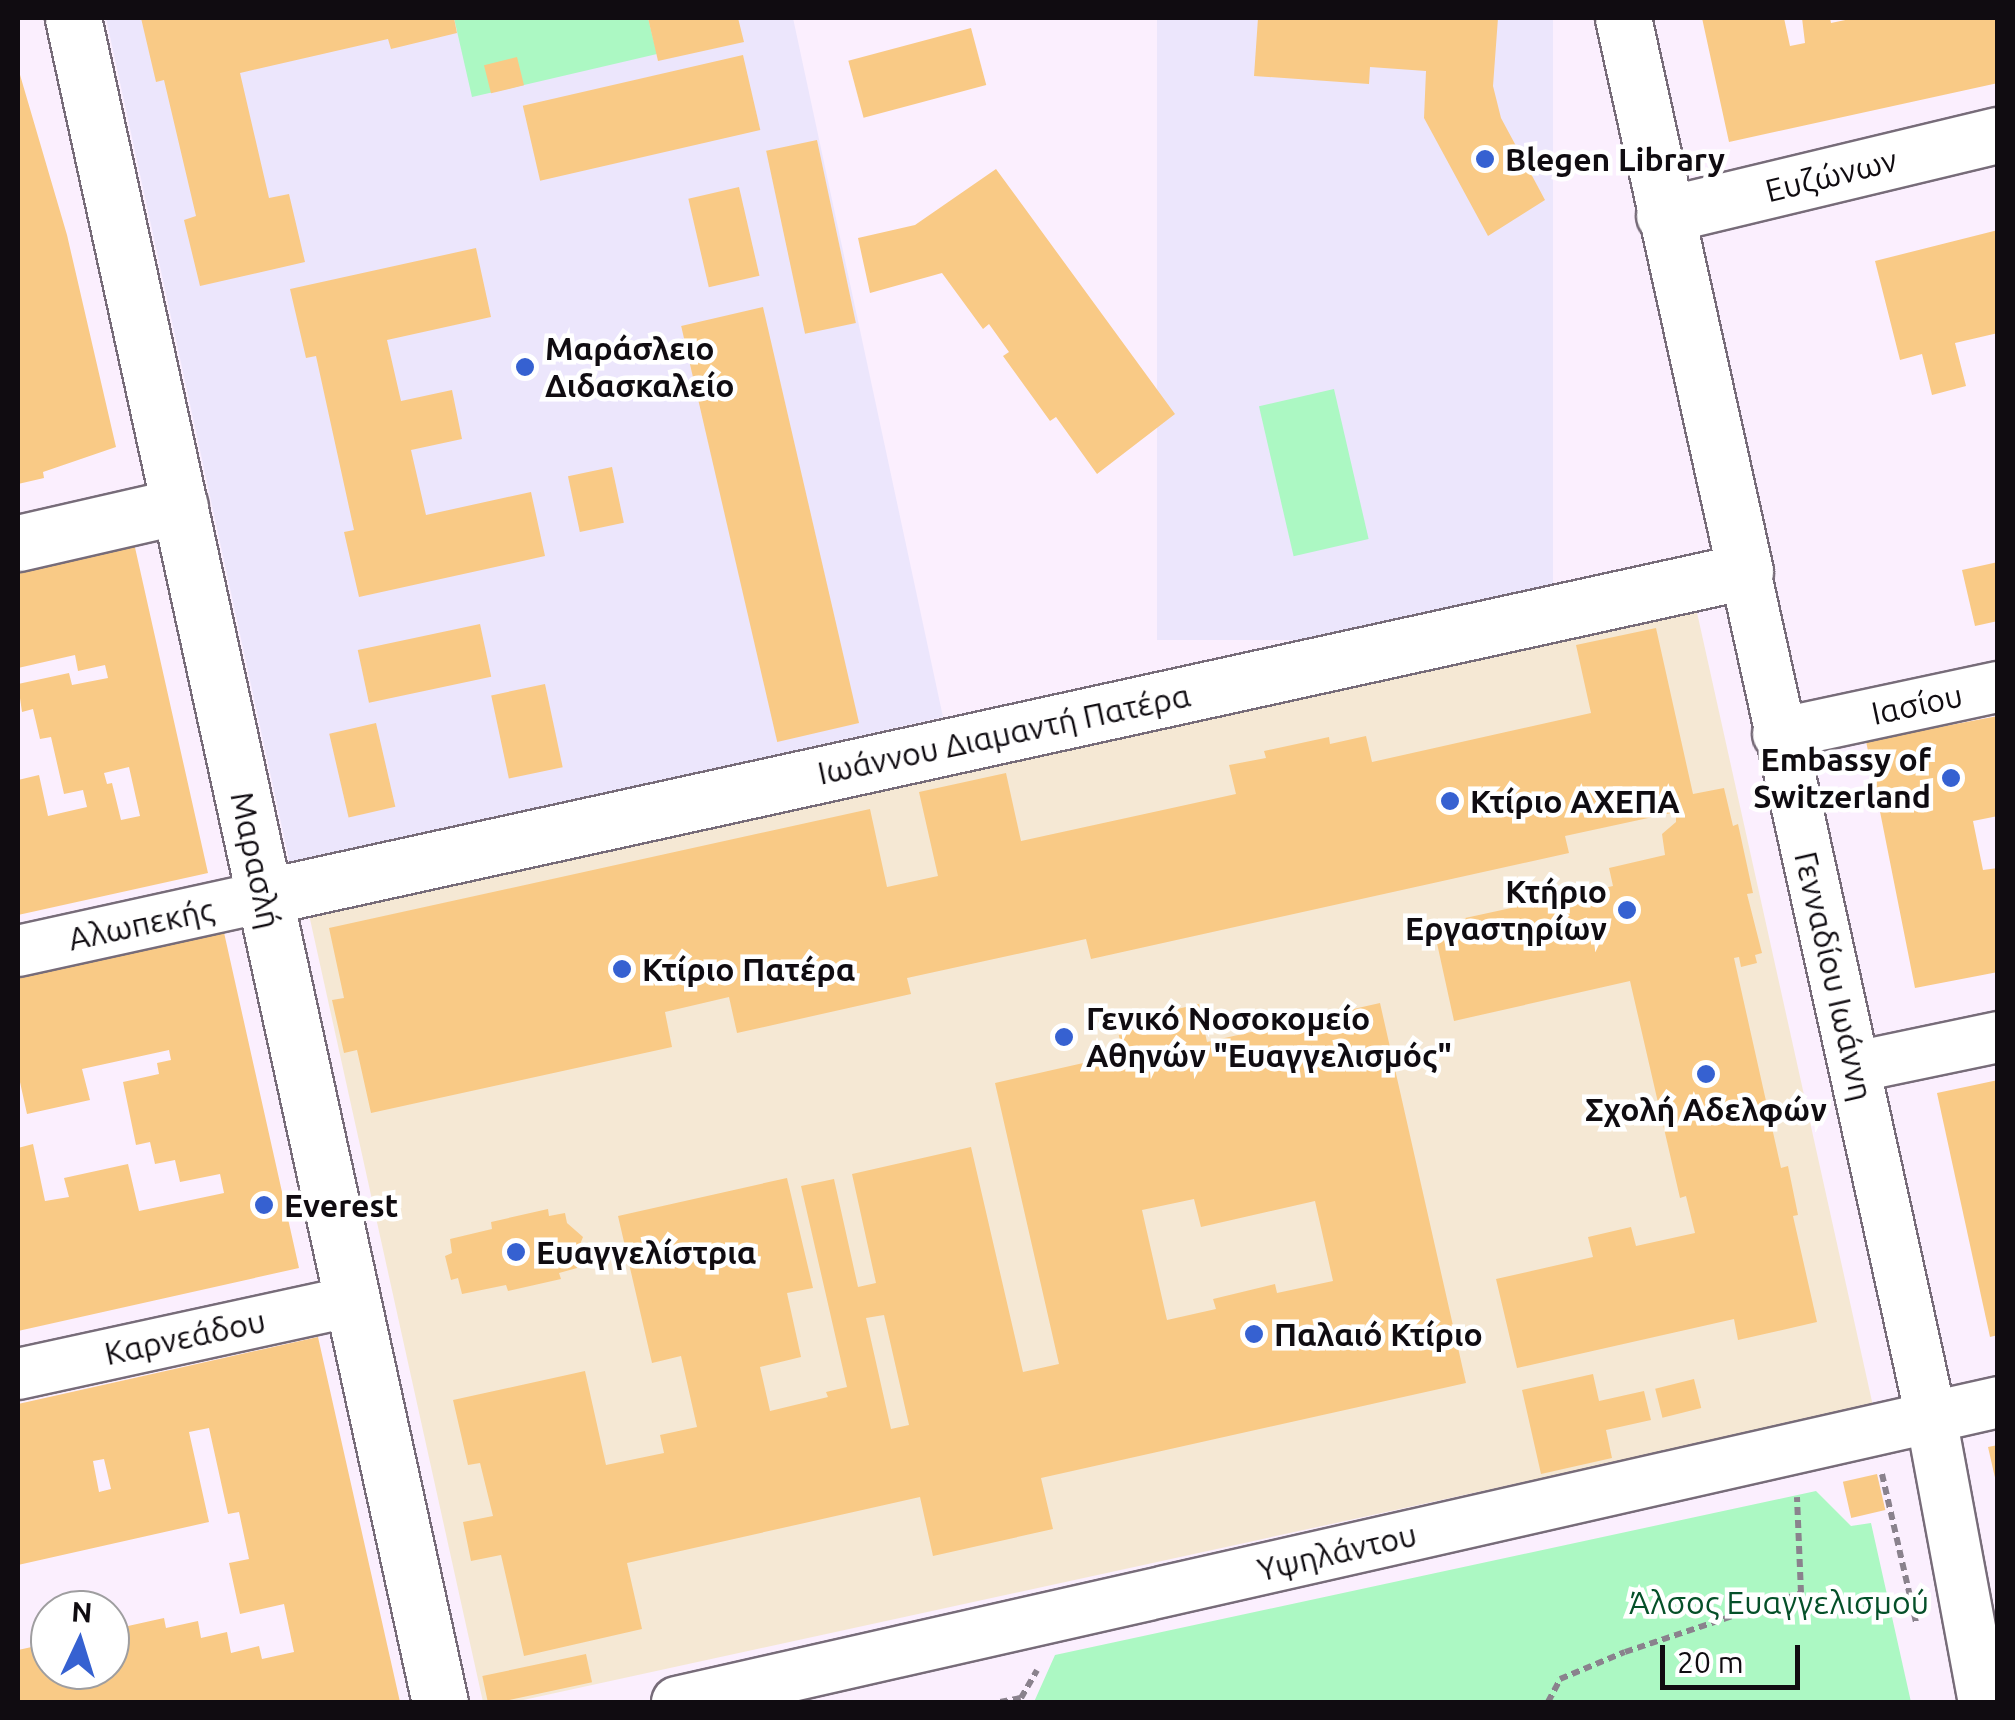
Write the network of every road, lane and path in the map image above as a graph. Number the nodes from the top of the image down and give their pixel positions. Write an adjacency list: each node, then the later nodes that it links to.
1 (73, 18): 5 (street, Μαρασλή)
2 (1623, 18): 4 (street, Γενναδίου Ιωάννη)
3 (1998, 136): 4 (street, Ευζώνων)
4 (1664, 215): 7 (street, Γενναδίου Ιωάννη)
5 (180, 506): 6 (street); 10 (street, Μαρασλή)
6 (18, 544)
7 (1744, 570): 9 (street, Γενναδίου Ιωάννη); 10 (street, Ιωάννου Διαμαντή Πατέρα)
8 (1998, 687): 9 (street, Ιασίου)
9 (1778, 734): 13 (street, Γενναδίου Ιωάννη)
10 (264, 897): 11 (street, Αλωπεκής); 14 (street, Μαρασλή)
11 (18, 951)
12 (1998, 1037): 13 (street)
13 (1855, 1068): 17 (street, Γενναδίου Ιωάννη)
14 (352, 1301): 15 (street, Καρνεάδου); 24 (street, Μαρασλή)
15 (18, 1374)
16 (1998, 1402): 17 (street, Υψηλάντου)
17 (1930, 1417): 25 (street, Υψηλάντου); 28 (street, Γενναδίου Ιωάννη)
18 (1875, 1467): 22 (path)
19 (1810, 1493): 20 (path)
20 (1797, 1496): 21 (path); 27 (path)
21 (1778, 1500)
22 (1916, 1626)
23 (1045, 1657): 26 (path)
24 (440, 1702)
25 (677, 1702)
26 (1000, 1702)
27 (1548, 1702)
28 (1984, 1702)

